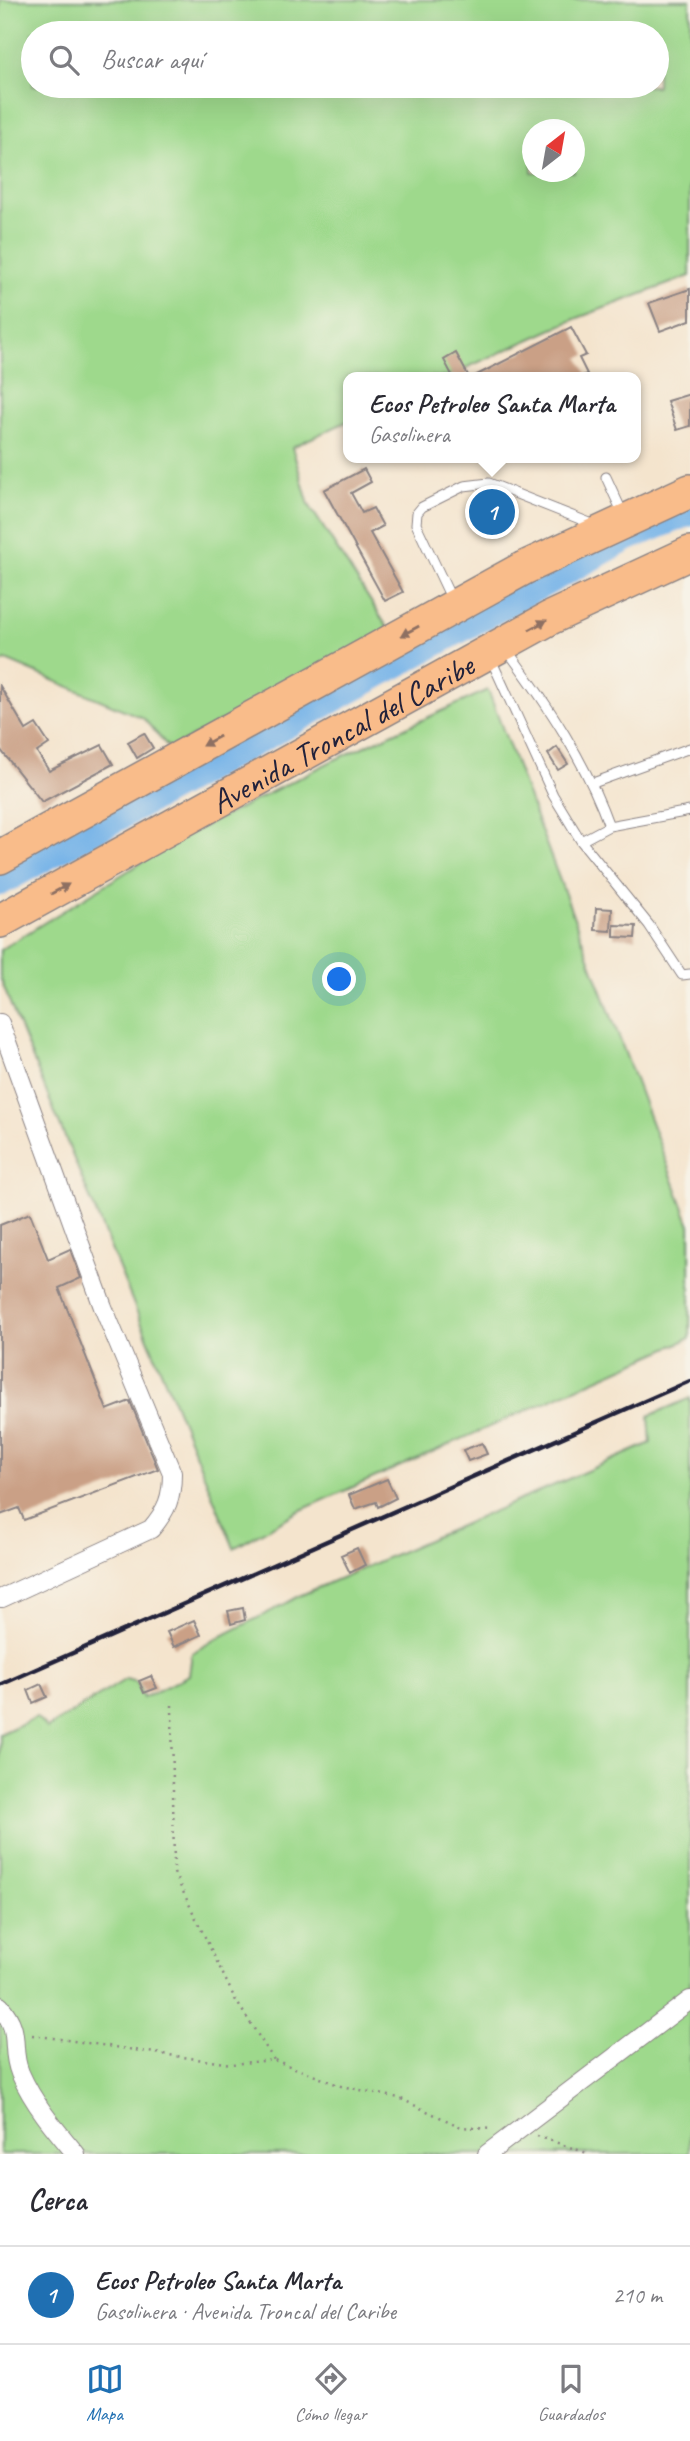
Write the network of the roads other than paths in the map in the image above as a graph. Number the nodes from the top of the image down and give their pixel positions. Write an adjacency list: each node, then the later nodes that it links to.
1 (606, 477): 3 (lane)
2 (690, 491): 3 (highway, Avenida Troncal del Caribe)
3 (616, 525): 5 (highway, Avenida Troncal del Caribe); 5 (lane)
4 (690, 553): 6 (highway, Avenida Troncal del Caribe, one-way to 4)
5 (455, 606): 12 (highway, Avenida Troncal del Caribe, one-way to 12)
6 (495, 648): 8 (lane); 11 (lane); 13 (highway, Avenida Troncal del Caribe, one-way to 6)
7 (690, 748): 8 (lane)
8 (593, 783): 10 (lane)
9 (690, 811): 10 (lane)
10 (609, 826): 11 (lane)
11 (581, 841): 14 (lane)
12 (0, 857)
13 (0, 922)
14 (690, 974)
15 (1, 1031): 16 (street)
16 (2, 1598)
17 (690, 2000): 20 (street)
18 (0, 2006): 19 (street)
19 (76, 2154)
20 (486, 2154)

